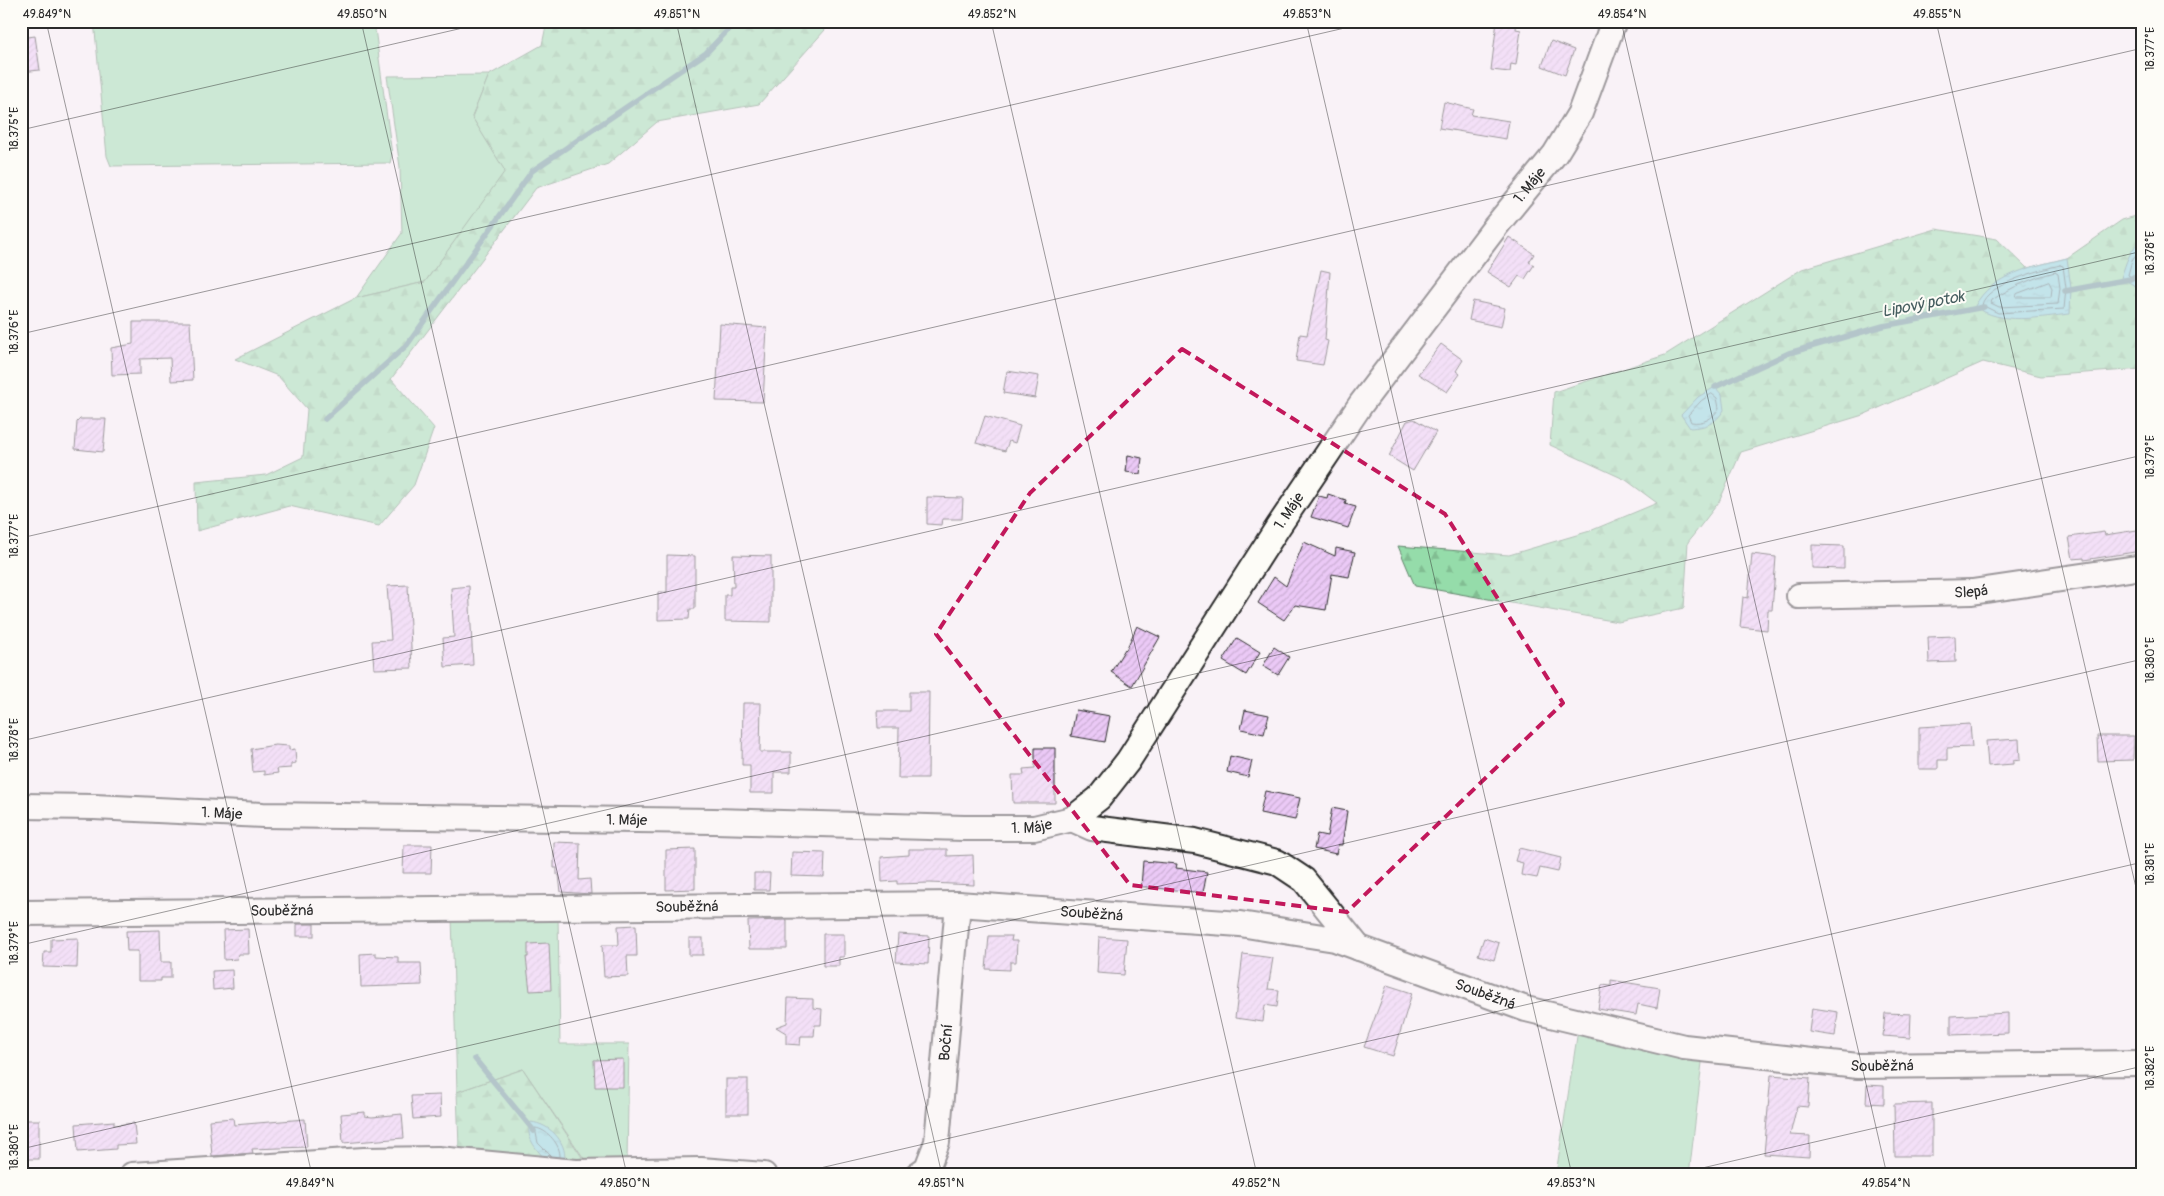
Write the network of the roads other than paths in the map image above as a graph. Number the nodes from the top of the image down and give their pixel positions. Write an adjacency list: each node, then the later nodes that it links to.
1 (1614, 21): 5 (street, 1. Máje)
2 (2143, 566): 3 (street, Slepá)
3 (1800, 596)
4 (21, 806): 5 (street, 1. Máje)
5 (1072, 819): 8 (street)
6 (958, 904): 7 (street, Souběžná); 8 (street, Souběžná); 12 (street, Boční)
7 (21, 912)
8 (1359, 948): 9 (street, Souběžná)
9 (2143, 1063)
10 (132, 1175): 11 (street)
11 (764, 1175)
12 (917, 1175)

